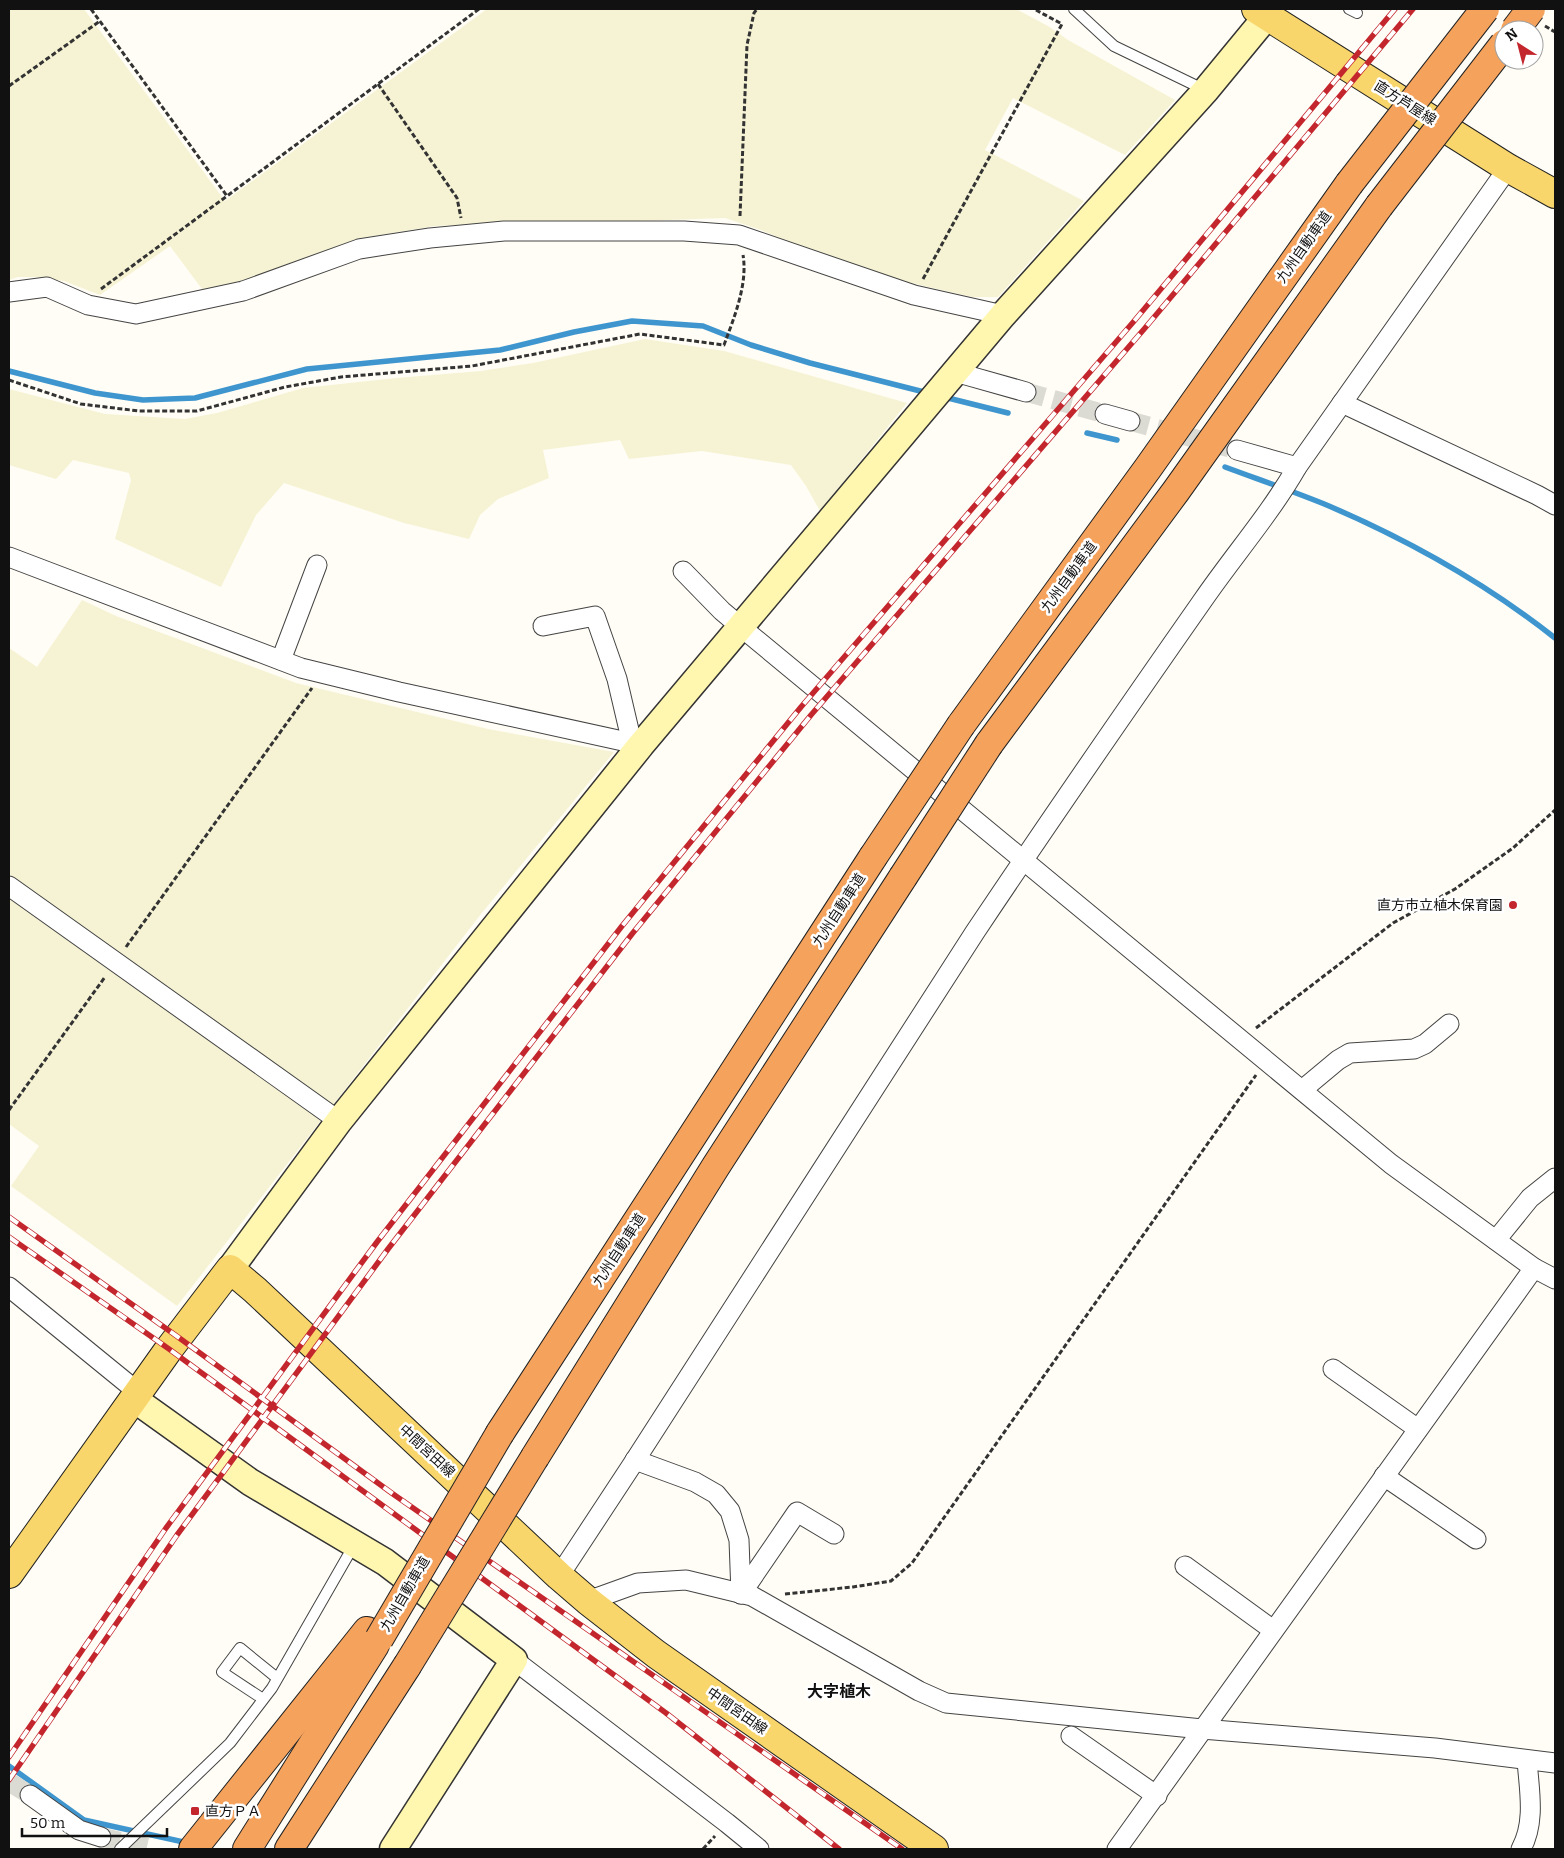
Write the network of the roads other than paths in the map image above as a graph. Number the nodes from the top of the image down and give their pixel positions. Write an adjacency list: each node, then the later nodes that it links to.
1 (1074, 9): 7 (lane)
2 (1485, 9): 52 (highway, 九州自動車道, bridge)
3 (1531, 9): 5 (highway, bridge)
4 (1262, 12): 7 (street); 8 (main road, 直方芦屋線)
5 (1523, 20)
6 (1494, 57): 56 (highway, bridge)
7 (1206, 90): 11 (street)
8 (1508, 168): 9 (main road, 直方芦屋線); 14 (street)
9 (1555, 194)
10 (9, 292): 11 (street)
11 (1003, 315): 12 (street)
12 (952, 376): 13 (street); 24 (street)
13 (1026, 392)
14 (1342, 403): 18 (street); 19 (street)
15 (1106, 414): 16 (street)
16 (1130, 421)
17 (1237, 450): 18 (street)
18 (1295, 472): 27 (street)
19 (1555, 505)
20 (9, 557): 25 (street)
21 (317, 565): 25 (street)
22 (684, 571): 24 (street)
23 (543, 626): 26 (street)
24 (742, 627): 26 (street); 27 (street)
25 (282, 660): 26 (street)
26 (636, 744): 31 (street)
27 (1022, 860): 30 (street); 41 (street)
28 (9, 886): 31 (street)
29 (1448, 1024): 30 (street)
30 (1302, 1090): 33 (street)
31 (340, 1122): 35 (street)
32 (1555, 1178): 33 (street)
33 (1496, 1240): 34 (street)
34 (1534, 1268): 36 (street); 40 (street)
35 (230, 1269): 39 (main road); 48 (main road, 中間宮田線)
36 (1555, 1279)
37 (9, 1287): 39 (street)
38 (1333, 1369): 40 (street)
39 (136, 1396): 45 (street); 47 (main road)
40 (1418, 1429): 42 (street)
41 (635, 1460): 48 (street); 49 (street)
42 (1384, 1476): 44 (street); 51 (street)
43 (834, 1534): 49 (street)
44 (1476, 1539)
45 (355, 1543): 53 (street); 54 (lane)
46 (1185, 1566): 51 (street)
47 (9, 1574)
48 (559, 1576): 50 (main road, 中間宮田線)
49 (747, 1595): 50 (street); 57 (street)
50 (588, 1601): 73 (main road, 中間宮田線)
51 (1273, 1630): 57 (street)
52 (373, 1635): 61 (highway); 69 (highway, 九州自動車道)
53 (514, 1660): 71 (street); 72 (street)
54 (277, 1678): 55 (lane); 55 (lane)
55 (264, 1698): 68 (lane)
56 (367, 1729): 65 (lane); 70 (highway)
57 (1202, 1729): 59 (street); 64 (street)
58 (1071, 1736): 64 (street)
59 (1527, 1760): 60 (street); 75 (street)
60 (1555, 1763)
61 (259, 1768): 62 (lane); 67 (highway)
62 (223, 1793)
63 (30, 1795): 66 (street)
64 (1157, 1796): 74 (street)
65 (318, 1824)
66 (101, 1837)
67 (193, 1843)
68 (120, 1849)
69 (247, 1849)
70 (289, 1849)
71 (394, 1849)
72 (759, 1849)
73 (934, 1849)
74 (1117, 1849)
75 (1521, 1849)

